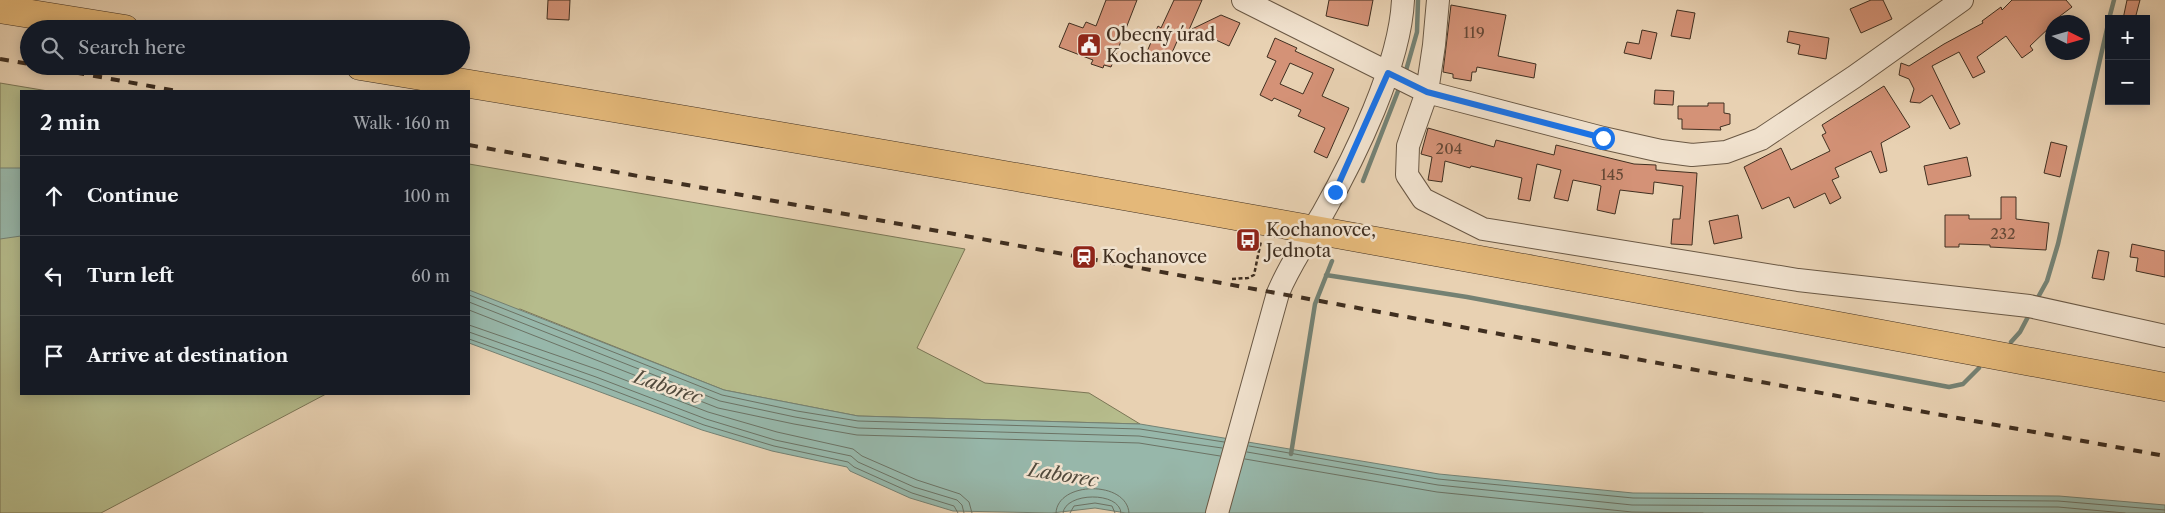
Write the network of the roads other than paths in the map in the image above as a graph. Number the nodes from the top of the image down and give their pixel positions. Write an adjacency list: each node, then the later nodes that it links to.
1 (1243, 0): 8 (street)
2 (1403, 0): 8 (street)
3 (1438, 0): 8 (street)
4 (1962, 0): 8 (street)
5 (0, 9): 6 (main road)
6 (69, 20)
7 (415, 75): 9 (main road)
8 (1405, 82): 9 (street); 10 (street)
9 (1314, 229): 11 (main road); 12 (street)
10 (2165, 336)
11 (2165, 386)
12 (1217, 513)

